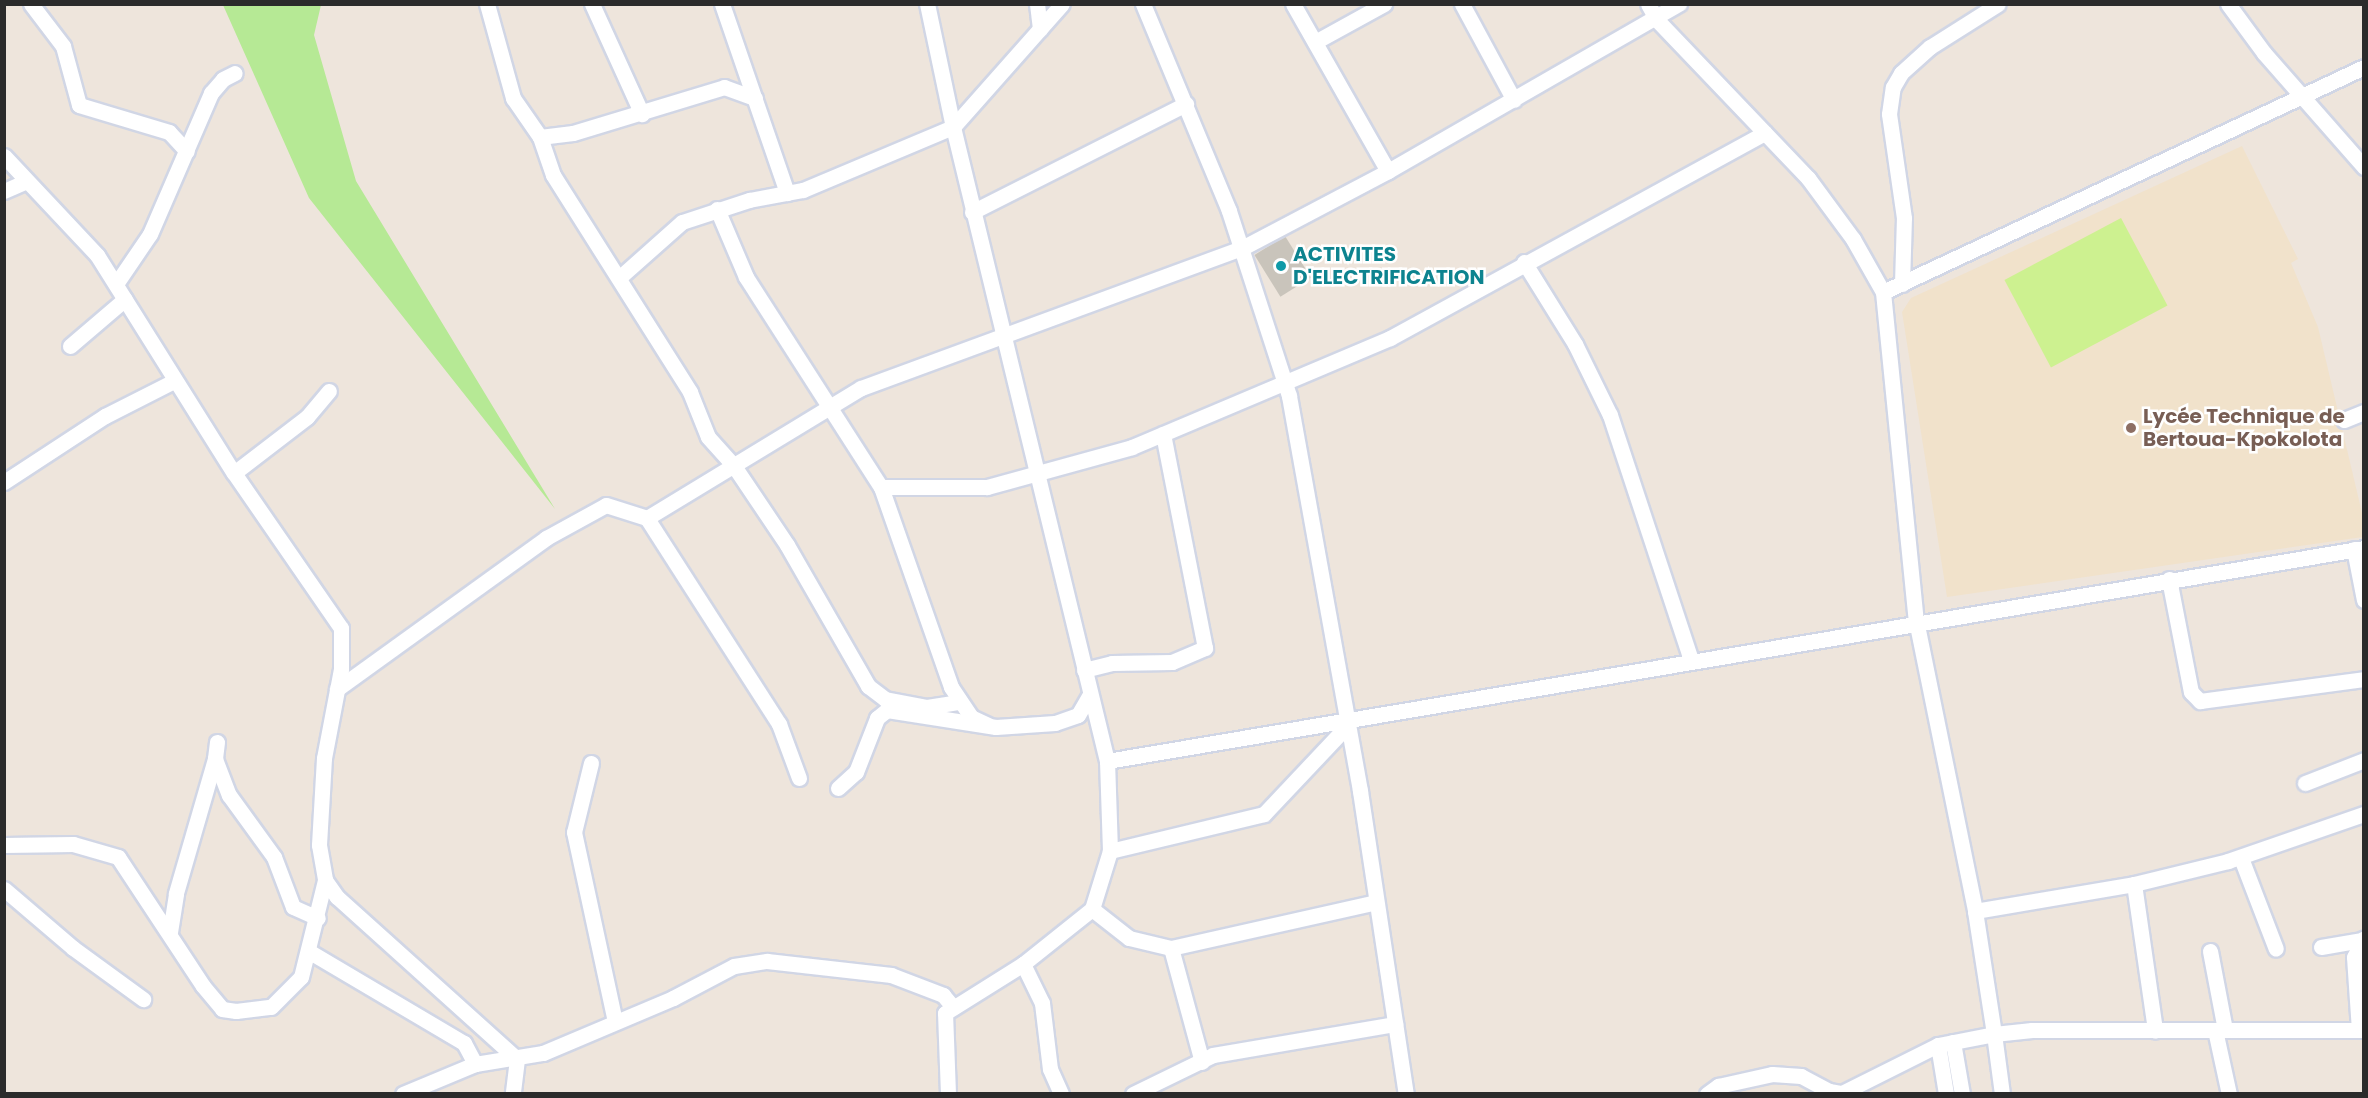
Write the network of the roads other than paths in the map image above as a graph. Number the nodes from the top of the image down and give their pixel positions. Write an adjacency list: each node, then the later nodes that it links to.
1 (31, 4): 29 (street)
2 (486, 4): 28 (street)
3 (592, 4): 25 (street)
4 (722, 4): 22 (street)
5 (927, 4): 26 (street)
6 (1037, 4): 17 (street)
7 (1062, 4): 17 (street)
8 (1143, 4): 24 (street)
9 (1293, 4): 18 (street)
10 (1384, 4): 18 (street)
11 (1462, 4): 23 (street)
12 (1648, 4): 16 (street)
13 (1679, 4): 16 (street)
14 (1998, 4): 42 (street)
15 (2228, 4): 21 (street)
16 (1657, 20): 23 (street); 27 (street)
17 (1040, 28): 26 (street)
18 (1315, 42): 32 (street)
19 (2364, 66): 21 (street)
20 (235, 73): 29 (street)
21 (2305, 97): 31 (street); 42 (street)
22 (755, 98): 25 (street); 35 (street)
23 (1514, 100): 32 (street)
24 (1186, 104): 37 (street); 38 (street)
25 (642, 114): 28 (street)
26 (953, 128): 35 (street); 37 (street)
27 (1765, 133): 39 (street); 43 (street)
28 (540, 137): 40 (street)
29 (187, 151): 41 (street)
30 (4, 156): 33 (street)
31 (2364, 167)
32 (1388, 171): 38 (street)
33 (24, 182): 34 (street); 41 (street)
34 (4, 191)
35 (787, 194): 36 (street)
36 (717, 209): 40 (street); 50 (street)
37 (972, 212): 45 (street)
38 (1242, 248): 45 (street); 48 (street)
39 (1524, 262): 48 (street); 64 (street)
40 (620, 277): 54 (street)
41 (116, 284): 44 (street)
42 (1902, 284): 43 (street)
43 (1883, 292): 63 (street)
44 (125, 299): 46 (street); 47 (street)
45 (1001, 338): 50 (street); 56 (street)
46 (70, 346)
47 (174, 381): 55 (street); 57 (street)
48 (1285, 384): 53 (street); 70 (street)
49 (329, 390): 55 (street)
50 (828, 407): 54 (street); 58 (street)
51 (2364, 412): 52 (street)
52 (2344, 420)
53 (1163, 434): 56 (street); 65 (street)
54 (734, 466): 59 (street); 69 (street)
55 (234, 472): 67 (street)
56 (1040, 475): 58 (street); 65 (street)
57 (4, 482)
58 (881, 488): 69 (street)
59 (647, 519): 67 (street); 77 (street)
60 (2359, 548): 61 (street); 62 (street)
61 (2169, 579): 63 (street); 66 (street)
62 (2364, 600)
63 (1916, 620): 64 (street); 89 (street)
64 (1691, 660): 70 (street)
65 (1084, 670): 68 (street)
66 (2364, 679)
67 (337, 689): 84 (street)
68 (1089, 696): 71 (street); 75 (street)
69 (958, 702): 71 (street)
70 (1348, 722): 75 (street); 82 (street); 87 (street)
71 (988, 725): 79 (street)
72 (218, 742): 73 (street)
73 (215, 759): 90 (street); 91 (street)
74 (2364, 760): 78 (street)
75 (1107, 761): 82 (street)
76 (591, 762): 101 (street)
77 (799, 778)
78 (2305, 783)
79 (838, 788)
80 (2364, 814): 83 (street)
81 (4, 845): 91 (street)
82 (1110, 851): 88 (street)
83 (2241, 858): 85 (street); 95 (street)
84 (325, 880): 90 (street); 108 (street)
85 (2134, 885): 89 (street); 103 (street)
86 (4, 889): 99 (street)
87 (1376, 902): 94 (street); 102 (street)
88 (1092, 909): 94 (street); 98 (street)
89 (1975, 911): 106 (street)
90 (318, 918): 97 (street)
91 (170, 932): 97 (street)
92 (2363, 939): 93 (street); 105 (street)
93 (2321, 946)
94 (1171, 948): 109 (street)
95 (2276, 950)
96 (2210, 951): 104 (street)
97 (310, 952): 110 (street)
98 (1023, 964): 100 (street); 114 (street)
99 (143, 999)
100 (953, 1007): 101 (street); 113 (street)
101 (615, 1021): 108 (street)
102 (1395, 1024): 109 (street); 116 (street)
103 (2155, 1030): 104 (street); 106 (street)
104 (2220, 1030): 105 (street); 121 (street)
105 (2361, 1030)
106 (1994, 1035): 107 (street); 120 (street)
107 (1945, 1044): 117 (street); 118 (street); 119 (street)
108 (517, 1059): 110 (street); 112 (street)
109 (1202, 1062): 115 (street)
110 (475, 1064): 111 (street)
111 (403, 1094)
112 (513, 1094)
113 (948, 1094)
114 (1061, 1094)
115 (1133, 1094)
116 (1406, 1094)
117 (1707, 1094)
118 (1946, 1094)
119 (1962, 1094)
120 (2002, 1094)
121 (2229, 1094)

